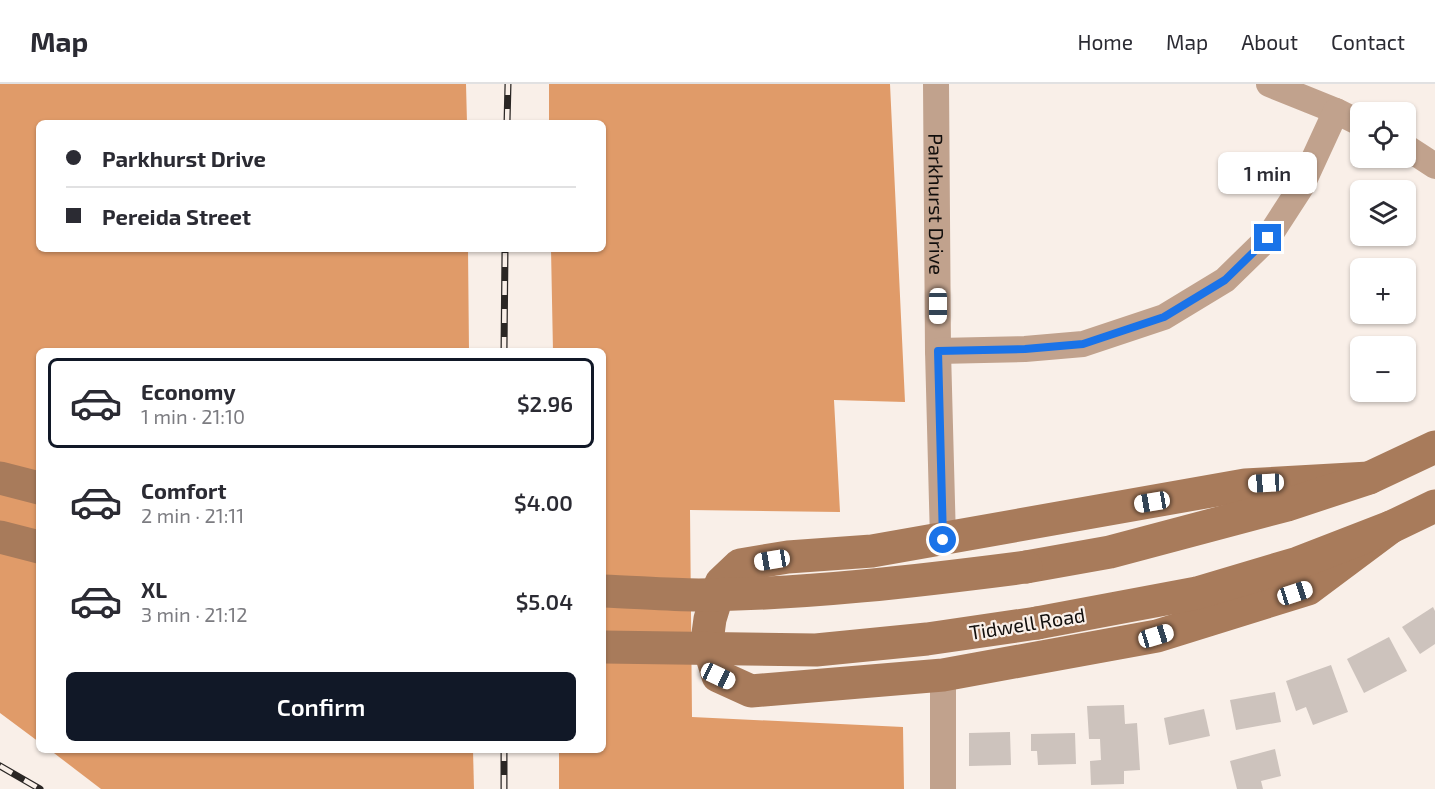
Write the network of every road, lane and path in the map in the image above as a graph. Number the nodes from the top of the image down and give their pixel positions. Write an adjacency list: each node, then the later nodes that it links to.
1 (936, 84): 7 (street, Parkhurst Drive)
2 (1269, 84): 3 (street)
3 (1336, 111): 4 (street); 7 (street)
4 (1350, 118)
5 (1416, 154): 6 (street)
6 (1435, 166)
7 (938, 351): 15 (street, Parkhurst Drive)
8 (1435, 447): 10 (main road)
9 (0, 478): 11 (main road)
10 (1370, 478): 15 (main road); 17 (main road, bridge)
11 (36, 487)
12 (1435, 506): 13 (main road, Tidwell Road)
13 (1391, 527): 18 (main road, Tidwell Road, bridge); 19 (main road)
14 (0, 537): 16 (main road)
15 (943, 540): 19 (main road)
16 (36, 546)
17 (606, 591)
18 (606, 647)
19 (943, 675): 20 (street)
20 (943, 789)

